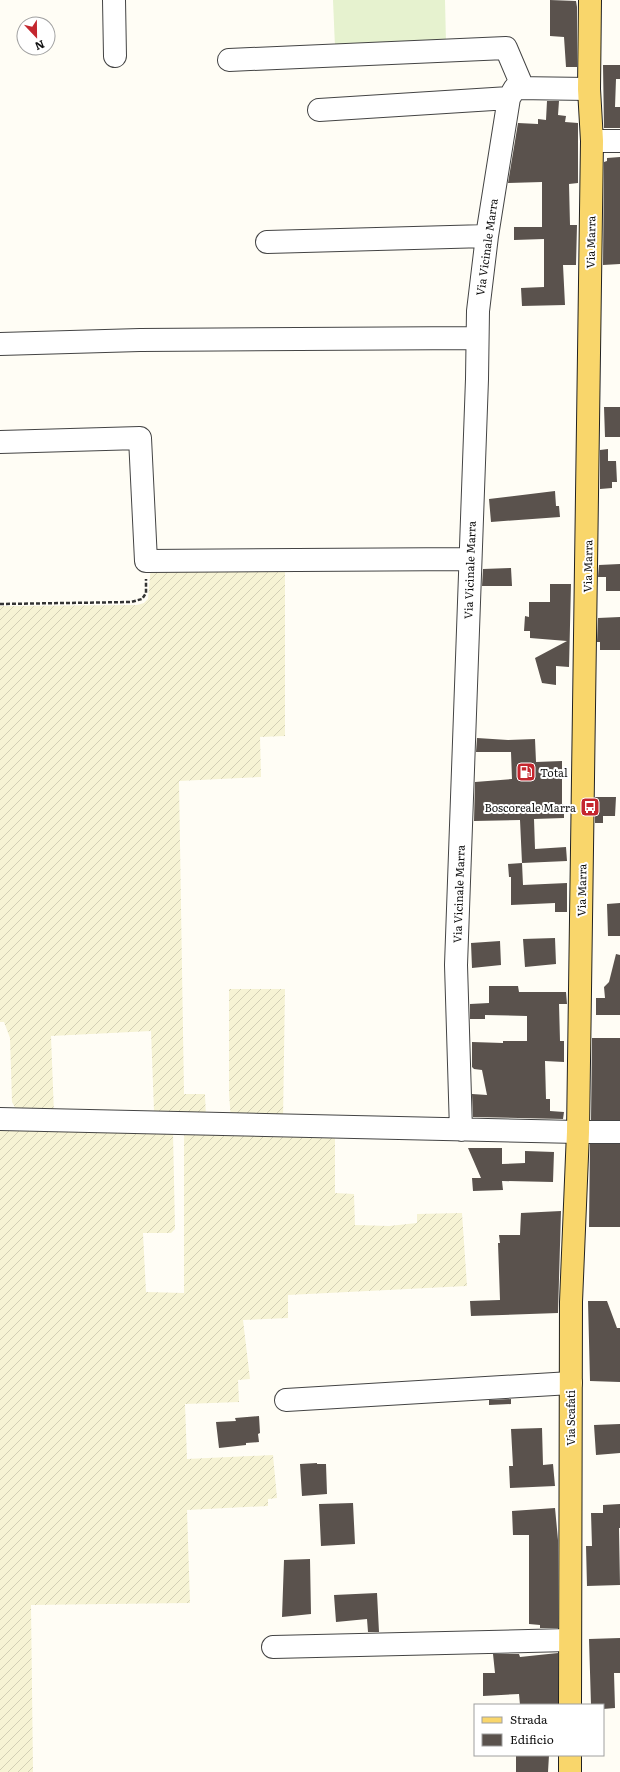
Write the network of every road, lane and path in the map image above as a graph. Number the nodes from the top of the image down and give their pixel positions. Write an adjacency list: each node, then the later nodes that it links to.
1 (114, 0): 3 (street)
2 (590, 0): 5 (main road, Via Marra)
3 (115, 56)
4 (229, 60): 6 (street)
5 (589, 89): 6 (street); 8 (main road, Via Marra)
6 (516, 93): 7 (street); 10 (street, Via Vicinale Marra)
7 (318, 110)
8 (592, 141): 9 (street); 20 (main road, Via Marra)
9 (620, 141)
10 (487, 236): 11 (street); 12 (street, Via Vicinale Marra)
11 (267, 242)
12 (477, 338): 13 (street); 15 (street, Via Vicinale Marra)
13 (0, 344)
14 (0, 442): 16 (street)
15 (470, 559): 16 (street); 19 (street, Via Vicinale Marra)
16 (146, 560): 17 (path)
17 (0, 604)
18 (0, 1119): 19 (street)
19 (461, 1130): 20 (street)
20 (578, 1132): 21 (street); 22 (main road, Via Scafati)
21 (620, 1132)
22 (571, 1383): 23 (street); 24 (main road, Via Scafati)
23 (286, 1400)
24 (570, 1640): 25 (street); 26 (main road, Via Scafati)
25 (273, 1647)
26 (570, 1704)
27 (570, 1756): 28 (main road)
28 (570, 1772)

